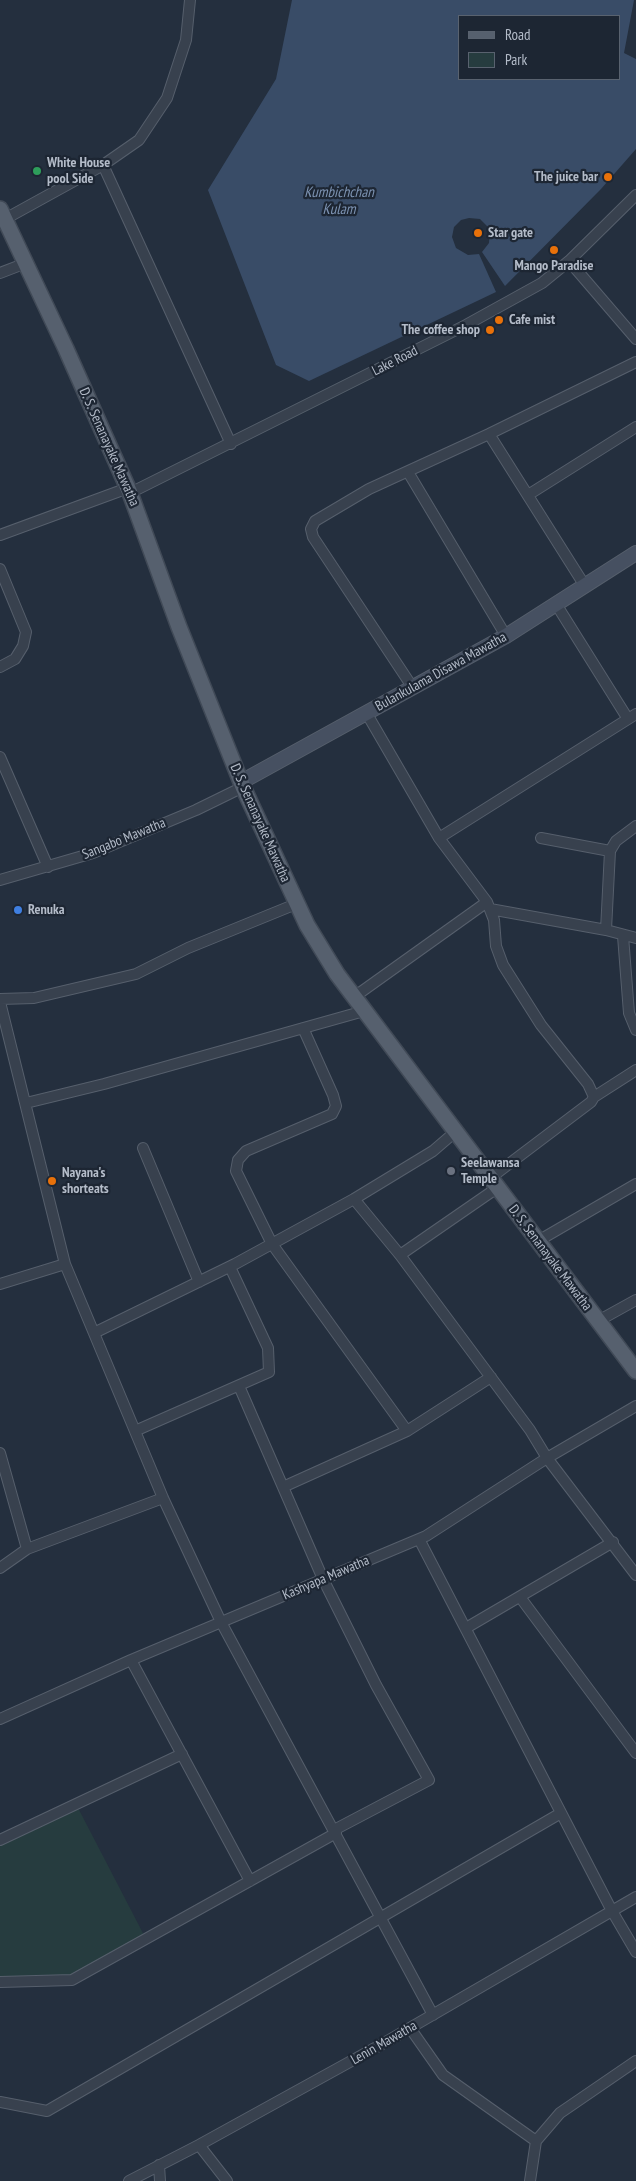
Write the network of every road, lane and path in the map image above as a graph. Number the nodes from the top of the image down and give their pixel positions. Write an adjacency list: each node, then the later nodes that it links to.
1 (190, 0): 2 (street)
2 (103, 165): 4 (street); 12 (street)
3 (636, 195): 5 (street, Lake Road)
4 (3, 214): 6 (main road, D. S. Senanayake Mawatha)
5 (568, 261): 8 (street); 12 (street, Lake Road)
6 (26, 264): 7 (street); 14 (main road, D. S. Senanayake Mawatha)
7 (0, 274)
8 (636, 339)
9 (636, 362): 11 (street)
10 (636, 427): 15 (street)
11 (489, 434): 13 (street); 15 (street)
12 (231, 444): 14 (street, Lake Road)
13 (408, 472): 21 (street); 23 (street)
14 (129, 491): 16 (street, Lake Road); 27 (main road, D. S. Senanayake Mawatha)
15 (528, 495): 19 (street)
16 (0, 534)
17 (636, 553): 19 (main road, Bulankulama Disawa Mawatha)
18 (0, 570): 22 (street)
19 (585, 586): 20 (main road, Bulankulama Disawa Mawatha)
20 (556, 604): 21 (main road, Bulankulama Disawa Mawatha); 25 (street)
21 (506, 636): 23 (main road, Bulankulama Disawa Mawatha)
22 (0, 667)
23 (413, 688): 24 (main road, Bulankulama Disawa Mawatha)
24 (367, 714): 27 (main road, Bulankulama Disawa Mawatha); 29 (street)
25 (632, 716): 29 (street)
26 (0, 757): 32 (street)
27 (242, 784): 32 (street, Sangabo Mawatha); 34 (main road, D. S. Senanayake Mawatha)
28 (636, 826): 31 (street)
29 (438, 838): 35 (street)
30 (541, 838): 31 (street)
31 (610, 851): 36 (street)
32 (48, 866): 33 (street, Sangabo Mawatha)
33 (0, 880)
34 (296, 904): 39 (main road, D. S. Senanayake Mawatha); 40 (street)
35 (488, 905): 36 (street); 39 (street); 45 (street)
36 (606, 930): 37 (street)
37 (623, 936): 38 (street); 43 (street)
38 (636, 938)
39 (354, 997): 41 (main road, D. S. Senanayake Mawatha)
40 (0, 1000): 46 (street)
41 (364, 1011): 42 (street); 47 (main road, D. S. Senanayake Mawatha)
42 (303, 1028): 46 (street); 53 (street)
43 (636, 1030)
44 (636, 1070): 45 (street)
45 (594, 1097): 49 (street)
46 (26, 1103): 55 (street)
47 (455, 1132): 49 (main road, D. S. Senanayake Mawatha); 51 (street)
48 (143, 1148): 57 (street)
49 (493, 1183): 52 (main road, D. S. Senanayake Mawatha); 54 (street)
50 (636, 1184): 52 (street)
51 (354, 1199): 53 (street); 54 (street)
52 (538, 1241): 60 (main road, D. S. Senanayake Mawatha)
53 (272, 1244): 56 (street); 67 (street)
54 (400, 1255): 63 (street)
55 (65, 1264): 58 (street); 61 (street)
56 (230, 1267): 57 (street); 64 (street)
57 (199, 1282): 61 (street)
58 (0, 1284)
59 (636, 1300): 60 (street)
60 (598, 1321): 62 (main road, D. S. Senanayake Mawatha)
61 (94, 1333): 66 (street)
62 (636, 1371)
63 (491, 1377): 67 (street); 69 (street)
64 (239, 1386): 66 (street); 70 (street)
65 (636, 1406): 69 (street, Kashyapa Mawatha)
66 (135, 1431): 71 (street)
67 (407, 1431): 70 (street)
68 (0, 1453): 74 (street)
69 (548, 1458): 72 (street, Kashyapa Mawatha); 73 (street)
70 (283, 1487): 77 (street)
71 (163, 1498): 74 (street); 79 (street)
72 (419, 1539): 77 (street, Kashyapa Mawatha); 80 (street)
73 (613, 1542): 76 (street); 78 (street)
74 (27, 1549): 75 (street)
75 (0, 1568)
76 (636, 1574)
77 (323, 1580): 79 (street, Kashyapa Mawatha); 86 (street)
78 (520, 1597): 80 (street); 83 (street)
79 (221, 1622): 81 (street, Kashyapa Mawatha); 86 (street)
80 (466, 1628): 85 (street)
81 (131, 1660): 82 (street, Kashyapa Mawatha); 84 (street)
82 (0, 1719)
83 (636, 1753)
84 (182, 1754): 87 (street); 88 (street)
85 (562, 1813): 90 (street); 91 (street)
86 (335, 1832): 88 (street); 91 (street)
87 (0, 1840)
88 (250, 1881): 93 (street)
89 (636, 1897): 90 (street, Lenin Mawatha)
90 (612, 1911): 92 (street); 94 (street, Lenin Mawatha)
91 (381, 1917): 94 (street); 97 (street)
92 (636, 1952)
93 (0, 1982)
94 (434, 2014): 95 (street, Lenin Mawatha)
95 (410, 2028): 98 (street); 99 (street, Lenin Mawatha)
96 (636, 2061): 98 (street)
97 (0, 2102)
98 (536, 2141): 104 (street)
99 (199, 2145): 100 (street, Lenin Mawatha); 103 (street)
100 (159, 2165): 101 (street, Lenin Mawatha); 102 (street)
101 (129, 2181)
102 (160, 2181)
103 (227, 2181)
104 (530, 2181)

